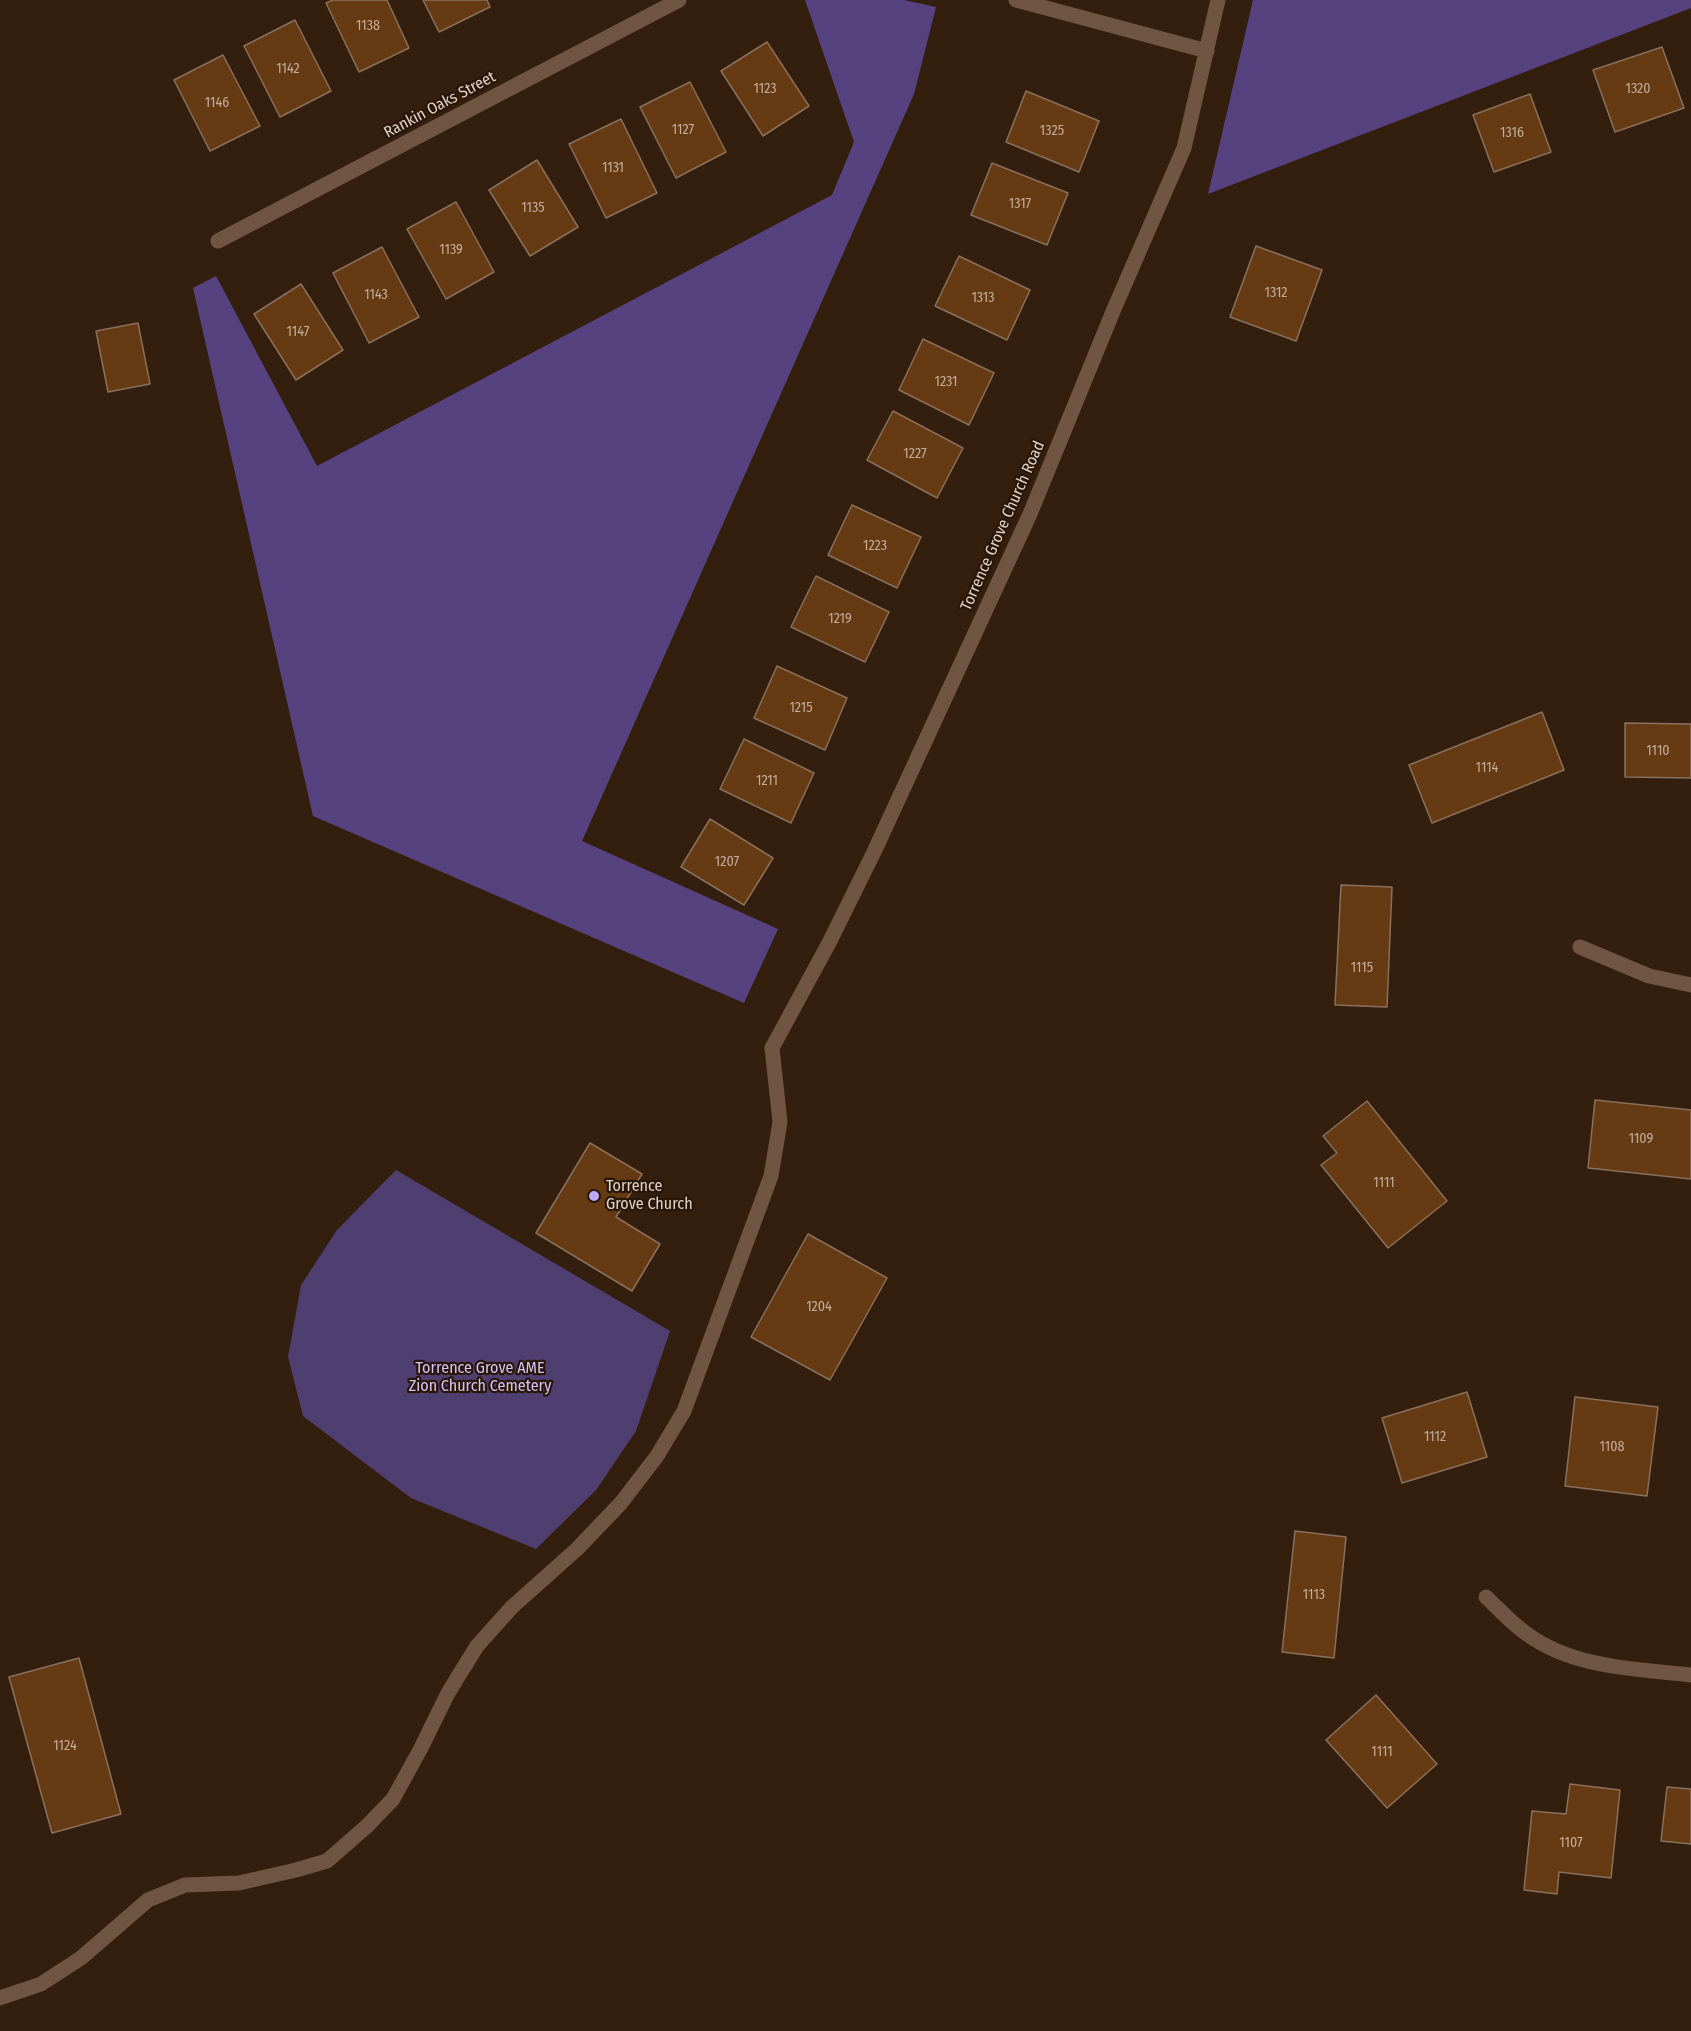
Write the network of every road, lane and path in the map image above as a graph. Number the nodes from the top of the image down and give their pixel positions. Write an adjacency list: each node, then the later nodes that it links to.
1 (679, 0): 5 (street, Rankin Oaks Street)
2 (1016, 0): 4 (street)
3 (1218, 0): 4 (street, Torrence Grove Church Road)
4 (1207, 51): 10 (street, Torrence Grove Church Road)
5 (218, 241)
6 (1580, 946): 7 (street)
7 (1691, 985)
8 (1486, 1597): 9 (street)
9 (1691, 1675)
10 (0, 1998)

